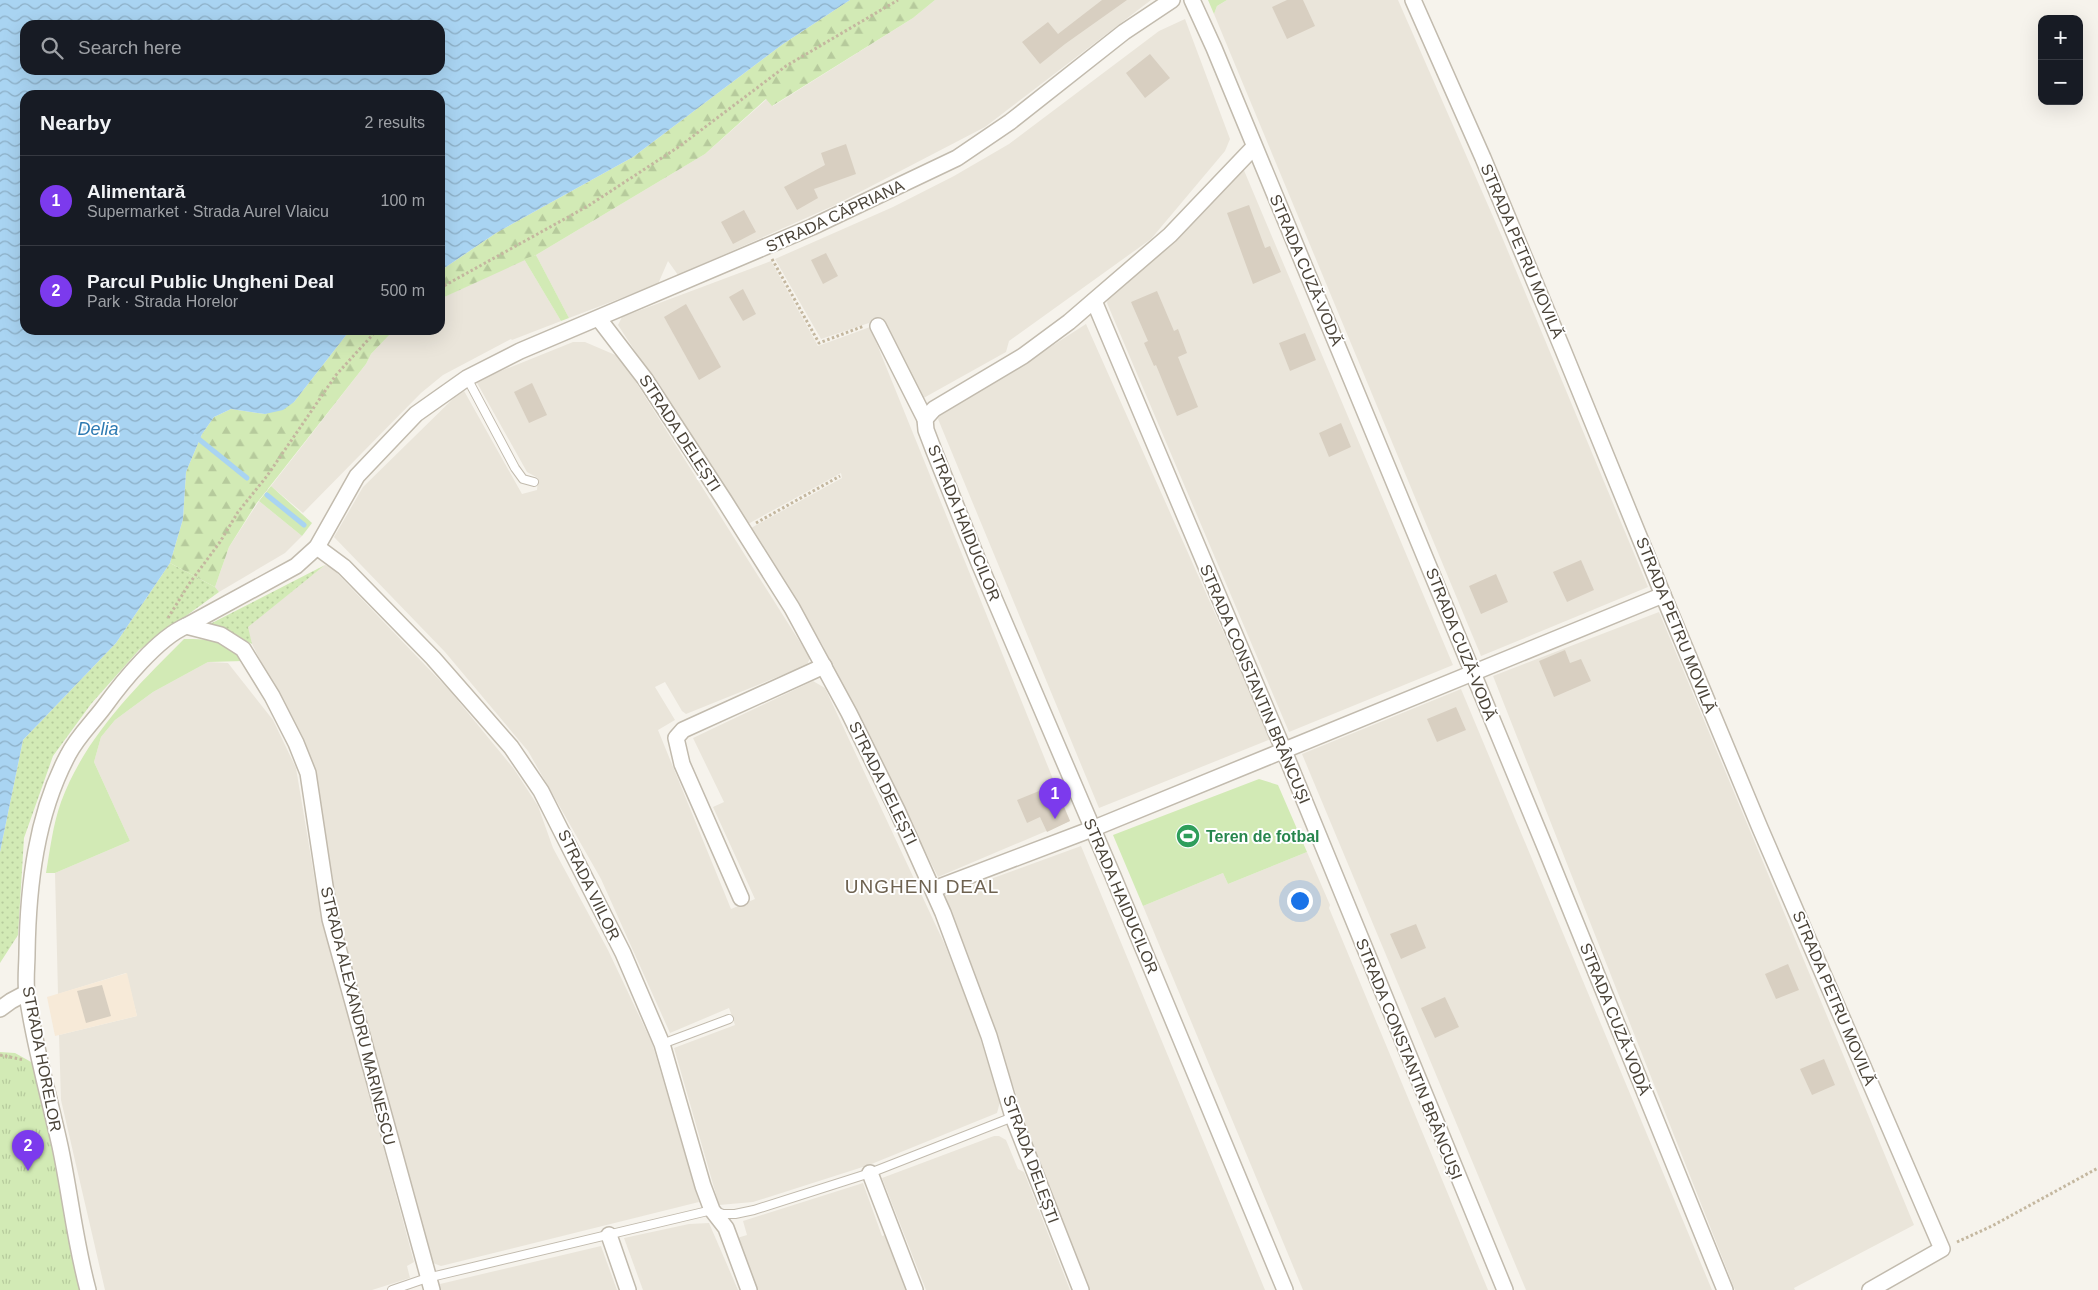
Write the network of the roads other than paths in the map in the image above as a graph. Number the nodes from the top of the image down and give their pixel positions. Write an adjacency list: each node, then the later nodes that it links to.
1 (1172, 0): 6 (street, STRADA CĂPRIANA)
2 (1192, 0): 4 (street, STRADA CUZĂ-VODĂ)
3 (1413, 0): 12 (street, STRADA PETRU MOVILĂ)
4 (1254, 147): 5 (street); 15 (street, STRADA CUZĂ-VODĂ)
5 (1094, 301): 9 (street); 16 (street, STRADA CONSTANTIN BRÂNCUŞI)
6 (599, 319): 8 (street, STRADA CĂPRIANA); 14 (street, STRADA DELEȘTI)
7 (878, 326): 9 (street, STRADA HAIDUCILOR)
8 (467, 378): 10 (lane); 11 (street, STRADA CĂPRIANA)
9 (926, 419): 17 (street, STRADA HAIDUCILOR)
10 (534, 482)
11 (317, 547): 13 (street, STRADA CĂPRIANA); 23 (street, STRADA VIILOR)
12 (1662, 595): 15 (street); 38 (street, STRADA PETRU MOVILĂ)
13 (186, 626): 20 (street, STRADA HORELOR); 28 (street, STRADA ALEXANDRU MARINESCU)
14 (824, 666): 18 (street, STRADA DELEȘTI); 19 (street)
15 (1474, 673): 16 (street); 37 (street, STRADA CUZĂ-VODĂ)
16 (1284, 751): 17 (street); 36 (street, STRADA CONSTANTIN BRÂNCUŞI)
17 (1092, 829): 18 (street); 35 (street, STRADA HAIDUCILOR)
18 (934, 889): 24 (street, STRADA DELEȘTI)
19 (740, 898)
20 (26, 993): 21 (street); 29 (street, STRADA HORELOR)
21 (0, 1009)
22 (729, 1019): 23 (lane)
23 (662, 1044): 26 (street, STRADA VIILOR)
24 (1013, 1117): 25 (lane); 34 (street, STRADA DELEȘTI)
25 (870, 1173): 26 (lane); 33 (street)
26 (712, 1210): 27 (lane); 32 (street, STRADA VIILOR)
27 (609, 1235): 28 (lane); 31 (street)
28 (430, 1284): 30 (lane)
29 (88, 1290)
30 (392, 1290)
31 (628, 1290)
32 (749, 1290)
33 (915, 1290)
34 (1081, 1290)
35 (1285, 1290)
36 (1505, 1290)
37 (1725, 1290)
38 (1870, 1290)

